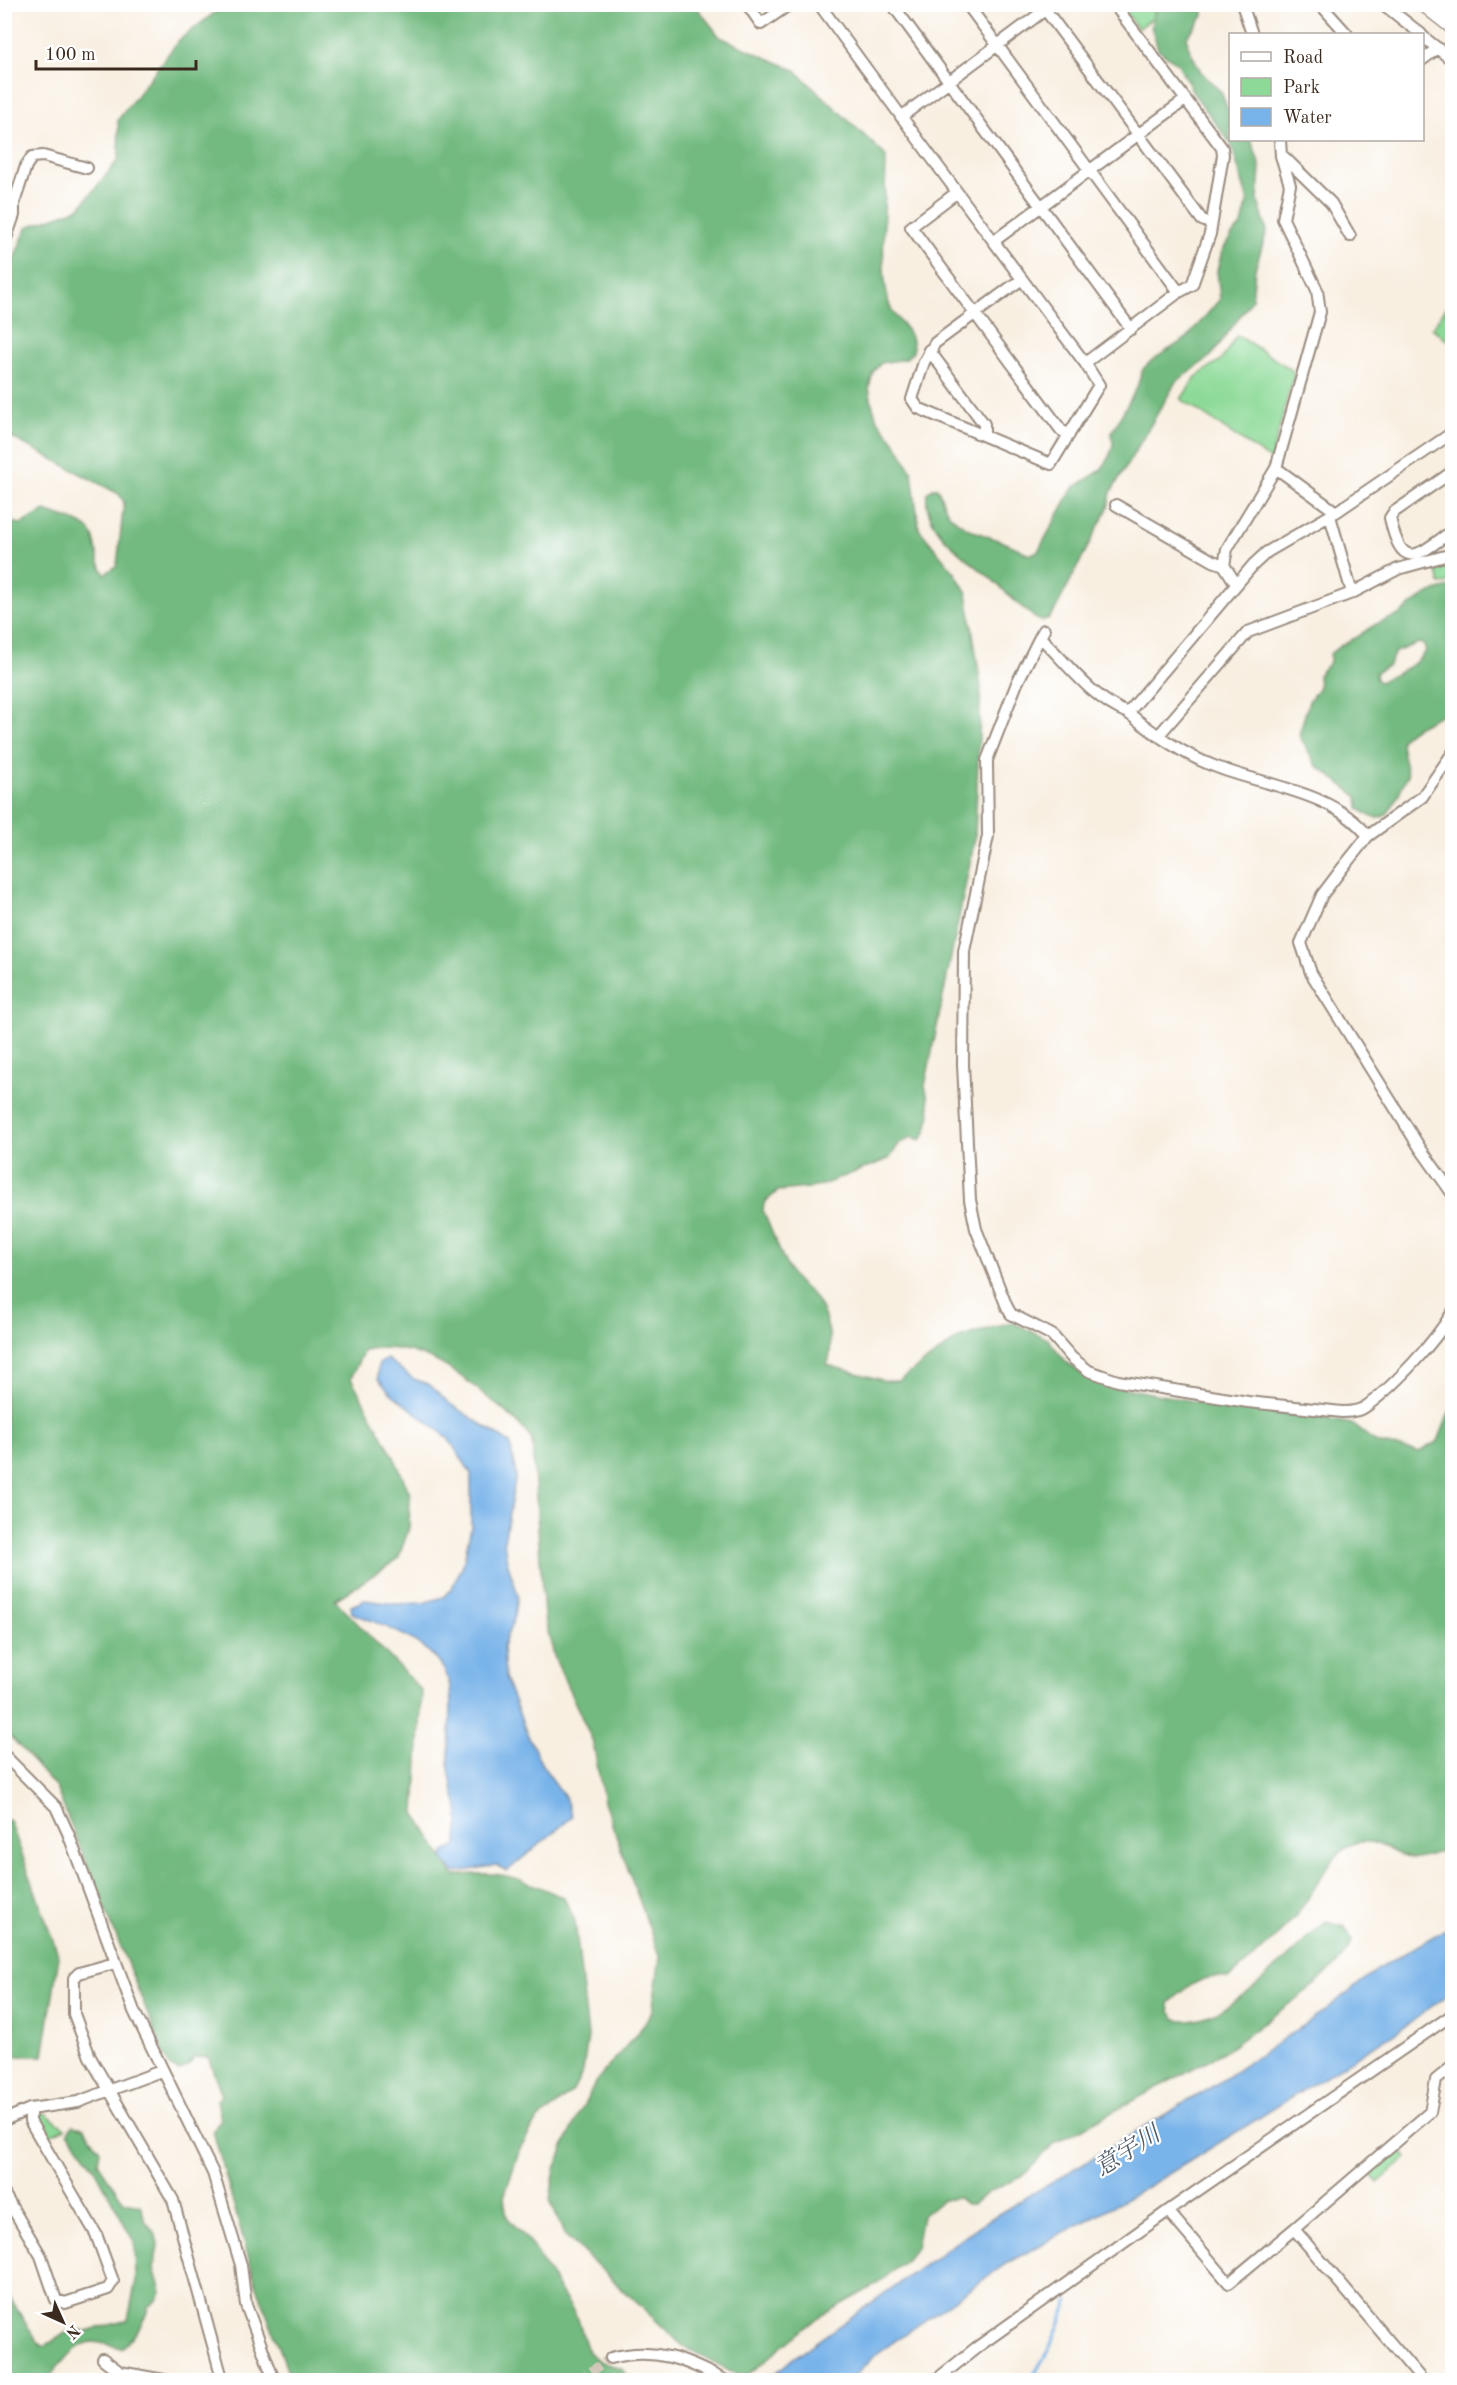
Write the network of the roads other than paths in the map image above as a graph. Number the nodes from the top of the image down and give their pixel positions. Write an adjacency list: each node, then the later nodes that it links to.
1 (747, 4): 2 (street)
2 (790, 4)
3 (819, 4): 23 (street)
4 (892, 4): 21 (street)
5 (967, 4): 17 (street)
6 (1114, 4): 22 (street)
7 (1242, 4): 13 (street)
8 (1321, 4): 14 (street)
9 (1383, 4): 15 (street)
10 (1424, 4): 12 (highway)
11 (1046, 6): 17 (street); 24 (street)
12 (1452, 26)
13 (1252, 33)
14 (1342, 33)
15 (1419, 33)
16 (1424, 37): 18 (street)
17 (997, 45): 21 (street); 28 (street)
18 (1438, 48): 19 (street); 20 (street)
19 (1424, 58)
20 (1452, 60)
21 (948, 82): 23 (street); 31 (street)
22 (1185, 100): 24 (street); 32 (street)
23 (901, 117): 29 (street)
24 (1138, 135): 28 (street); 32 (street)
25 (1280, 141): 26 (street)
26 (1281, 153): 33 (street); 45 (street)
27 (87, 168): 30 (street)
28 (1089, 171): 31 (street); 37 (street)
29 (956, 193): 34 (street); 38 (street)
30 (9, 201): 35 (street)
31 (1041, 207): 34 (street); 39 (street)
32 (1210, 223): 37 (street)
33 (1350, 236)
34 (994, 241): 36 (street)
35 (4, 244)
36 (1022, 279): 38 (street); 41 (street)
37 (1179, 292): 39 (street)
38 (975, 313): 40 (street); 44 (street)
39 (1131, 329): 41 (street)
40 (929, 350): 43 (street); 43 (street)
41 (1085, 363): 44 (street)
42 (1452, 433): 48 (street)
43 (984, 435): 44 (street)
44 (1069, 435)
45 (1276, 468): 48 (street); 51 (street)
46 (1452, 472): 49 (street)
47 (1116, 505): 51 (street)
48 (1333, 514): 52 (street); 53 (street)
49 (1452, 531)
50 (1452, 554): 53 (street)
51 (1224, 565): 52 (street)
52 (1236, 584): 54 (street)
53 (1352, 593): 55 (street)
54 (1128, 712): 55 (street); 59 (street)
55 (1158, 736): 57 (street)
56 (1452, 754): 57 (street)
57 (1368, 836): 58 (street)
58 (1452, 1193)
59 (1452, 1314)
60 (4, 1755): 61 (street)
61 (115, 1963): 64 (street); 65 (street)
62 (1451, 2018): 69 (street)
63 (1452, 2067): 70 (street)
64 (161, 2071): 65 (street); 75 (street)
65 (109, 2091): 66 (street); 74 (street)
66 (30, 2109): 67 (street); 68 (street)
67 (4, 2120)
68 (4, 2194)
69 (1168, 2211): 70 (street); 77 (street)
70 (1294, 2229): 78 (street)
71 (611, 2358): 76 (street)
72 (103, 2359): 73 (street)
73 (164, 2380)
74 (225, 2380)
75 (274, 2380)
76 (724, 2380)
77 (936, 2380)
78 (1422, 2380)

